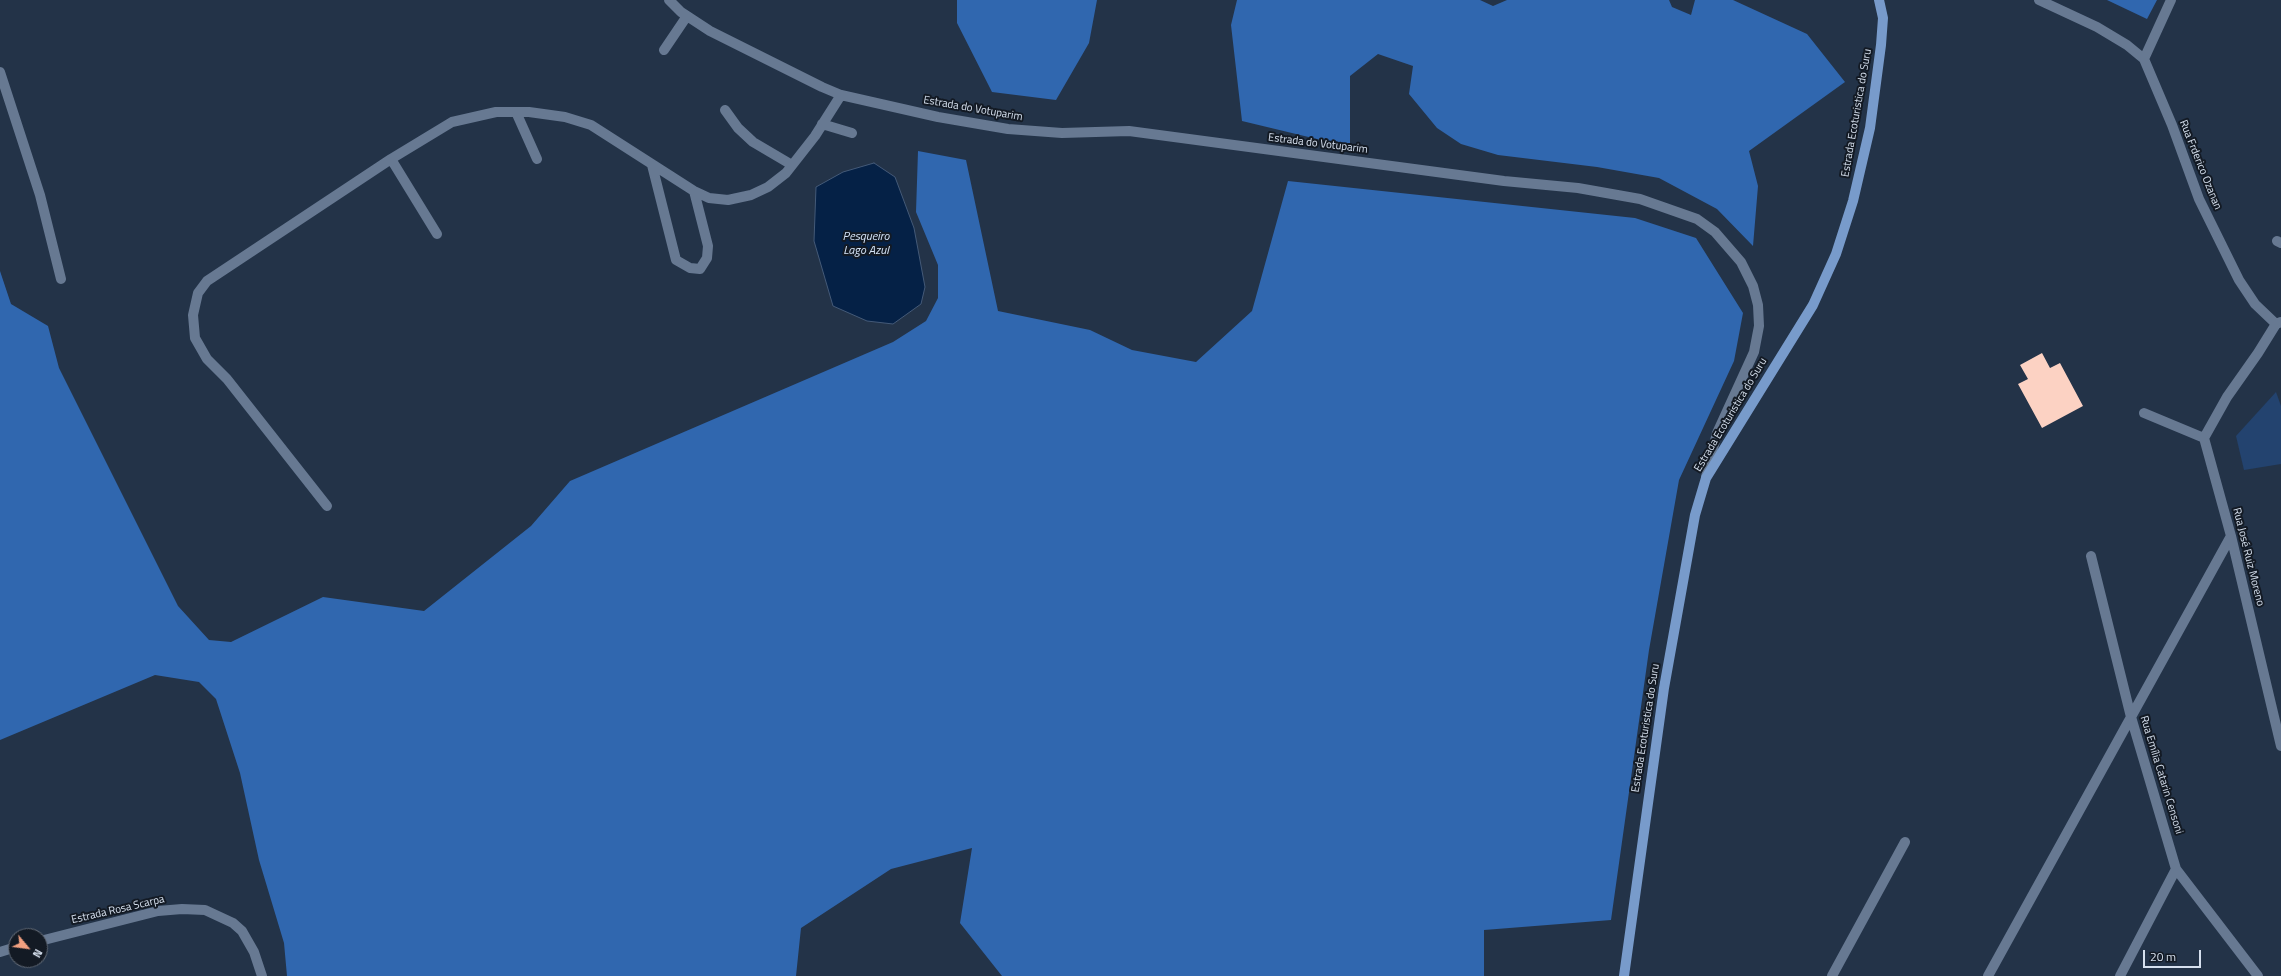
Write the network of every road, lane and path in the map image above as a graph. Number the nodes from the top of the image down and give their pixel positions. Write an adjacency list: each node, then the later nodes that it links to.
1 (669, 0): 5 (street, Estrada do Votuparim)
2 (1879, 0): 24 (main road, Estrada Ecoturistica do Suru)
3 (2039, 0): 7 (street)
4 (2171, 0): 7 (street)
5 (687, 16): 6 (street); 9 (street, Estrada do Votuparim)
6 (664, 50)
7 (2144, 59): 21 (street, Rua Frderico Ozanan)
8 (0, 72): 20 (street)
9 (841, 95): 12 (street); 24 (street, Estrada do Votuparim)
10 (725, 110): 17 (street)
11 (516, 112): 14 (street); 15 (street); 16 (street)
12 (822, 124): 13 (street); 17 (street)
13 (852, 133)
14 (391, 159): 19 (street); 25 (street)
15 (537, 159)
16 (652, 165): 18 (street); 18 (street)
17 (792, 166): 18 (street)
18 (694, 191)
19 (437, 234)
20 (61, 278)
21 (2278, 323): 23 (street)
22 (2144, 413): 23 (street)
23 (2204, 438): 26 (street, Rua José Ruiz Moreno)
24 (1706, 478): 34 (main road, Estrada Ecoturistica do Suru)
25 (327, 506)
26 (2231, 536): 28 (street); 29 (street, Rua José Ruiz Moreno)
27 (2091, 556): 28 (street, Rua Emília Catarin Censoni)
28 (2131, 717): 31 (street, Rua Emília Catarin Censoni); 36 (street)
29 (2281, 746)
30 (1905, 842): 35 (street)
31 (2176, 869): 37 (street); 38 (street, Rua Emília Catarin Censoni)
32 (48, 939): 33 (street, Estrada Rosa Scarpa)
33 (262, 976)
34 (1624, 976)
35 (1832, 976)
36 (1988, 976)
37 (2120, 976)
38 (2258, 976)

